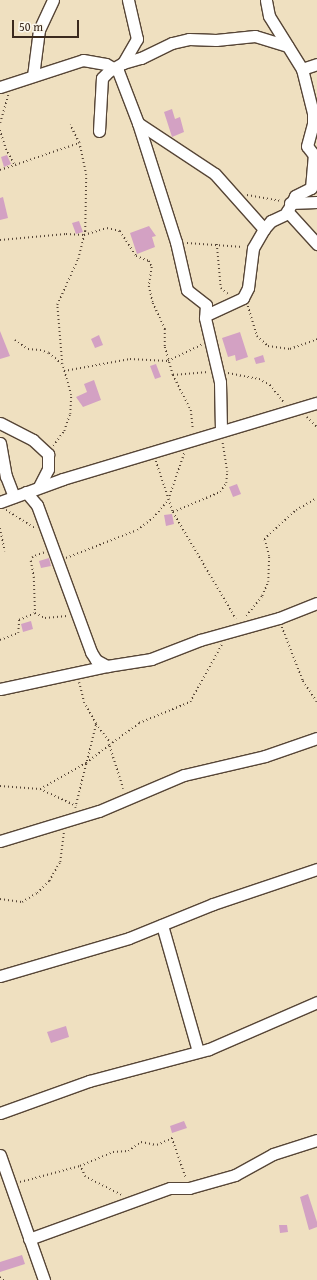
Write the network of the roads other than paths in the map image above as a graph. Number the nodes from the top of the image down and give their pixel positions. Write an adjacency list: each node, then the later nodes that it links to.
1 (53, 0): 8 (street)
2 (128, 0): 6 (street)
3 (266, 0): 4 (street)
4 (288, 46): 6 (street); 7 (street)
5 (317, 64): 7 (street)
6 (118, 65): 8 (street); 10 (street); 11 (street)
7 (302, 69): 12 (street)
8 (33, 76): 9 (street)
9 (0, 87)
10 (138, 123): 15 (street); 17 (street)
11 (99, 131)
12 (314, 187): 14 (street)
13 (317, 202): 14 (street)
14 (289, 207): 15 (street); 16 (street)
15 (264, 229): 17 (street)
16 (317, 244)
17 (206, 315): 20 (street)
18 (317, 403): 20 (street)
19 (0, 424): 22 (street)
20 (221, 431): 22 (street)
21 (0, 443): 24 (street)
22 (39, 487): 23 (street)
23 (26, 492): 24 (street); 27 (street)
24 (14, 497): 25 (street)
25 (0, 502)
26 (317, 603): 28 (street)
27 (94, 657): 28 (street); 29 (street)
28 (107, 666): 29 (street)
29 (89, 670): 30 (street)
30 (0, 689)
31 (317, 738): 32 (street)
32 (0, 841)
33 (317, 869): 34 (street)
34 (162, 925): 35 (street); 37 (street)
35 (0, 976)
36 (317, 1002): 37 (street)
37 (198, 1051): 38 (street)
38 (0, 1113)
39 (317, 1140): 41 (street)
40 (0, 1154): 41 (street)
41 (29, 1239): 42 (street)
42 (44, 1280)

